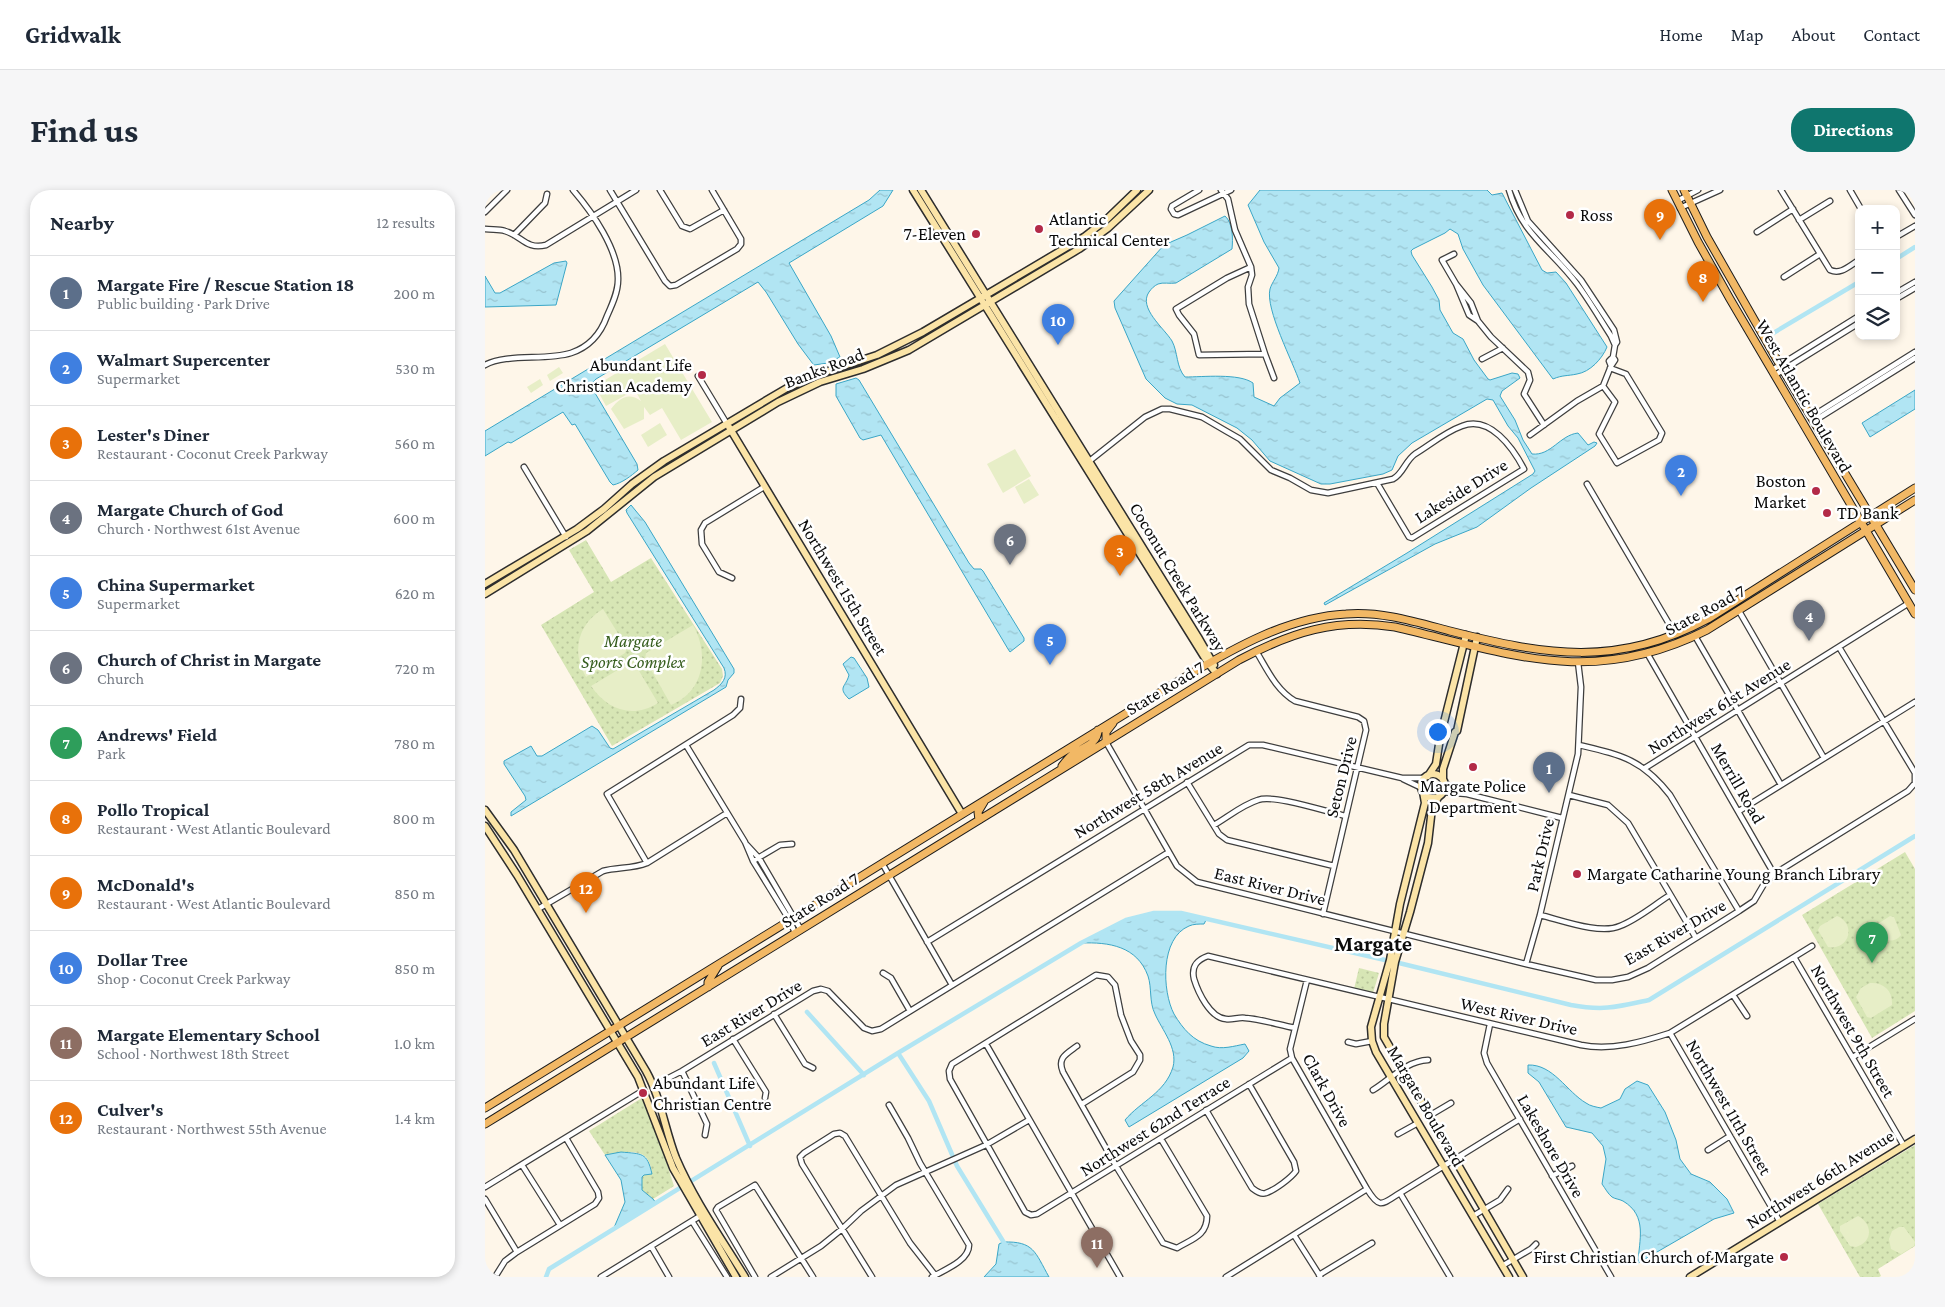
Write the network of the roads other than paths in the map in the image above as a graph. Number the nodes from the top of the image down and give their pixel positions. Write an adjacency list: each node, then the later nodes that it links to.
1 (507, 190): 31 (street)
2 (573, 190): 33 (street)
3 (610, 190): 25 (street)
4 (636, 190): 25 (street)
5 (660, 190): 30 (street)
6 (712, 190): 30 (street)
7 (913, 190): 51 (street, Coconut Creek Parkway)
8 (921, 190): 51 (street, Coconut Creek Parkway)
9 (1137, 190): 51 (street, Banks Road)
10 (1149, 190): 51 (street, Banks Road)
11 (1199, 190): 21 (street)
12 (1231, 190): 21 (street)
13 (1509, 190): 53 (street)
14 (1515, 190): 53 (street)
15 (1672, 190): 27 (main road, West Atlantic Boulevard)
16 (1698, 190): 22 (street)
17 (1720, 190): 26 (street)
18 (1781, 190): 29 (street)
19 (1850, 190): 28 (street)
20 (1899, 190): 32 (street)
21 (1222, 192): 43 (street)
22 (1685, 193): 26 (main road, West Atlantic Boulevard); 27 (street)
23 (547, 194): 38 (street)
24 (1830, 201): 34 (street)
25 (617, 202): 30 (street); 33 (street)
26 (1691, 204): 27 (street); 49 (main road, West Atlantic Boulevard)
27 (1679, 205): 46 (main road, West Atlantic Boulevard)
28 (1859, 205)
29 (1793, 209): 34 (street); 37 (street)
30 (724, 210)
31 (485, 212)
32 (1915, 214)
33 (593, 216): 38 (street); 61 (street)
34 (1799, 220): 41 (street)
35 (1915, 226): 39 (street)
36 (485, 229): 38 (street)
37 (1757, 232)
38 (514, 235)
39 (1900, 235)
40 (1454, 254): 54 (street)
41 (1820, 254): 42 (street); 44 (street)
42 (1855, 263)
43 (1251, 267): 56 (street); 56 (street)
44 (1784, 277)
45 (1915, 282): 48 (street)
46 (1724, 288): 49 (main road); 65 (main road, West Atlantic Boulevard)
47 (1915, 288): 50 (street)
48 (1900, 291)
49 (1742, 297): 64 (main road, West Atlantic Boulevard)
50 (1900, 297)
51 (985, 300): 70 (street, Banks Road); 72 (street, Banks Road); 74 (street, Coconut Creek Parkway)
52 (1855, 323): 57 (street); 58 (street)
53 (1615, 345): 63 (street)
54 (1503, 348): 60 (street); 71 (street)
55 (1915, 352): 62 (street)
56 (1265, 354): 67 (street)
57 (1797, 354): 58 (street); 64 (street)
58 (1804, 357): 64 (street)
59 (1915, 358): 62 (street)
60 (1482, 359)
61 (485, 364)
62 (1897, 366): 69 (street)
63 (1610, 367): 68 (street); 68 (street)
64 (1782, 367): 65 (street); 69 (main road, West Atlantic Boulevard)
65 (1773, 373): 82 (main road, West Atlantic Boulevard)
66 (698, 376): 70 (street, Northwest 15th Street)
67 (1274, 378)
68 (1603, 386): 71 (street)
69 (1813, 419): 81 (main road, West Atlantic Boulevard)
70 (727, 424): 72 (street, Northwest 15th Street); 85 (street, Banks Road)
71 (1544, 425): 73 (street)
72 (731, 430): 78 (street, Northwest 15th Street); 86 (street, Banks Road)
73 (1530, 435)
74 (1086, 463): 76 (street, Lakeside Drive); 87 (street, Coconut Creek Parkway); 88 (street, Coconut Creek Parkway)
75 (524, 467): 85 (street)
76 (1377, 483): 76 (street, Lakeside Drive)
77 (1587, 484): 101 (street)
78 (764, 486): 89 (street); 147 (street, Northwest 15th Street)
79 (1915, 488): 81 (main road, State Road 7)
80 (1915, 500): 83 (main road, State Road 7)
81 (1871, 516): 82 (main road, State Road 7); 83 (main road, West Atlantic Boulevard)
82 (1861, 522): 84 (main road, West Atlantic Boulevard); 92 (main road, State Road 7)
83 (1876, 524): 84 (main road, State Road 7); 91 (main road, West Atlantic Boulevard)
84 (1866, 530): 95 (main road, West Atlantic Boulevard); 96 (main road, State Road 7)
85 (565, 536): 86 (street); 90 (street, Banks Road)
86 (569, 543): 93 (street, Banks Road)
87 (1135, 548): 88 (street); 112 (street, Coconut Creek Parkway)
88 (1145, 550): 112 (street, Coconut Creek Parkway)
89 (732, 578)
90 (485, 584)
91 (1915, 590)
92 (1749, 593): 94 (main road, State Road 7); 96 (main road)
93 (485, 594)
94 (1736, 601): 99 (main road); 101 (main road, State Road 7)
95 (1909, 604): 97 (main road, West Atlantic Boulevard); 107 (street, Northwest 61st Avenue)
96 (1739, 611): 99 (main road, State Road 7); 116 (street)
97 (1915, 614)
98 (1380, 615): 100 (main road); 102 (main road, State Road 7); 112 (main road, State Road 7)
99 (1724, 620): 103 (main road, State Road 7)
100 (1363, 623): 105 (main road, State Road 7); 109 (main road, State Road 7)
101 (1675, 634): 108 (main road); 110 (main road, State Road 7)
102 (1466, 635): 104 (main road, State Road 7); 105 (street)
103 (1695, 636): 108 (main road, State Road 7); 120 (street)
104 (1477, 637): 106 (street); 110 (main road, State Road 7)
105 (1464, 644): 106 (main road, State Road 7); 115 (street)
106 (1475, 646): 113 (main road, State Road 7); 117 (street)
107 (1839, 647): 116 (street, Northwest 61st Avenue); 122 (street)
108 (1662, 649): 111 (main road, State Road 7)
109 (1256, 651): 114 (main road, State Road 7); 129 (street, Seton Drive)
110 (1602, 652): 113 (main road)
111 (1647, 653): 113 (main road, State Road 7); 124 (street, Merrill Road)
112 (1211, 662): 114 (street, Coconut Creek Parkway); 121 (main road, State Road 7)
113 (1578, 662): 127 (street, Park Drive)
114 (1217, 674): 125 (main road, State Road 7)
115 (1454, 680): 117 (street); 132 (street)
116 (1781, 683): 120 (street, Northwest 61st Avenue); 128 (street)
117 (1465, 687): 134 (street)
118 (741, 699): 126 (street)
119 (1915, 702): 122 (street)
120 (1738, 710): 124 (street, Northwest 61st Avenue); 137 (street)
121 (1117, 718): 123 (main road, State Road 7); 125 (main road)
122 (1884, 721): 128 (street); 136 (street)
123 (1098, 730): 131 (main road); 142 (main road, State Road 7)
124 (1695, 737): 130 (street, Northwest 61st Avenue); 145 (street, Merrill Road)
125 (1106, 742): 131 (main road, State Road 7); 143 (street)
126 (686, 745): 146 (street); 159 (street)
127 (1579, 745): 130 (street); 141 (street, Park Drive)
128 (1824, 758): 137 (street)
129 (1358, 768): 133 (street, Northwest 58th Avenue); 135 (street, Northwest 58th Avenue); 148 (street, Seton Drive)
130 (1645, 768): 167 (street)
131 (1055, 773): 150 (main road, State Road 7)
132 (1426, 777): 133 (street, Northwest 58th Avenue); 134 (street); 138 (street)
133 (1402, 778): 138 (street, Northwest 58th Avenue)
134 (1443, 781): 139 (street); 140 (street)
135 (1187, 782): 143 (street, Northwest 58th Avenue); 151 (street)
136 (1915, 783): 162 (street, East River Drive)
137 (1781, 785): 145 (street)
138 (1423, 790): 139 (street); 172 (street, Margate Boulevard)
139 (1441, 794): 140 (street); 173 (street, Margate Boulevard)
140 (1467, 794): 149 (street)
141 (1569, 795): 149 (street, Park Drive); 164 (street)
142 (986, 800): 147 (main road, State Road 7); 150 (main road)
143 (1144, 808): 156 (street); 175 (street, Northwest 58th Avenue)
144 (485, 810): 165 (street)
145 (1739, 811): 162 (street, Merrill Road)
146 (727, 814): 154 (street); 159 (street)
147 (962, 814): 153 (main road); 160 (main road, State Road 7)
148 (1345, 816): 151 (street); 161 (street, Seton Drive)
149 (1563, 818): 169 (street, Park Drive)
150 (979, 820): 153 (main road, State Road 7)
151 (1214, 825): 161 (street)
152 (485, 826): 166 (street)
153 (954, 836): 163 (main road, State Road 7)
154 (745, 842): 157 (street); 158 (street)
155 (793, 844): 157 (street)
156 (1169, 852): 168 (street, East River Drive); 182 (street, East River Drive)
157 (759, 858): 158 (street); 170 (street)
158 (753, 861): 170 (street)
159 (647, 863): 165 (street)
160 (882, 863): 163 (street); 170 (main road, State Road 7)
161 (1334, 866): 168 (street, Seton Drive)
162 (1774, 874): 167 (street, East River Drive)
163 (889, 876): 171 (main road, State Road 7); 175 (street)
164 (1670, 895): 169 (street); 174 (street)
165 (547, 904): 166 (street); 192 (street)
166 (538, 909): 194 (street)
167 (1739, 912): 174 (street, East River Drive)
168 (1323, 914): 172 (street, East River Drive)
169 (1539, 915): 179 (street, Park Drive)
170 (792, 920): 171 (street); 178 (main road, State Road 7)
171 (798, 932): 183 (main road, State Road 7)
172 (1395, 932): 173 (street, East River Drive); 185 (street, Margate Boulevard)
173 (1404, 934): 179 (street, East River Drive); 186 (street, Margate Boulevard)
174 (1696, 938): 179 (street, East River Drive)
175 (927, 942): 182 (street)
176 (1812, 946): 177 (street, West River Drive)
177 (1794, 957): 184 (street, West River Drive); 203 (street, Northwest 9th Street)
178 (719, 964): 183 (main road); 192 (main road, State Road 7)
179 (1526, 964)
180 (883, 973): 187 (street)
181 (1307, 980): 185 (street, West River Drive); 193 (street, Clark Drive); 193 (street, West River Drive)
182 (952, 985): 187 (street, East River Drive)
183 (708, 988): 196 (main road, State Road 7)
184 (1733, 996): 189 (street); 195 (street, West River Drive)
185 (1379, 997): 186 (street, West River Drive); 198 (street, Margate Boulevard)
186 (1388, 999): 191 (street, West River Drive); 208 (street, Margate Boulevard)
187 (910, 1011): 188 (street, East River Drive)
188 (774, 1014): 197 (street, East River Drive); 206 (street)
189 (1747, 1016)
190 (1915, 1019): 203 (street)
191 (1490, 1024): 195 (street, West River Drive); 221 (street, Lakeshore Drive)
192 (619, 1025): 194 (main road, State Road 7); 196 (street)
193 (1295, 1028): 204 (street, Clark Drive)
194 (611, 1030): 199 (street); 218 (main road, State Road 7)
195 (1671, 1033): 227 (street, Northwest 11th Street)
196 (627, 1037): 199 (main road, State Road 7); 211 (street)
197 (733, 1039): 207 (street, East River Drive); 214 (street)
198 (1372, 1040): 200 (street); 209 (street, Margate Boulevard)
199 (619, 1042): 212 (street); 224 (main road, State Road 7)
200 (1348, 1042)
201 (986, 1044): 216 (street); 222 (street); 231 (street)
202 (1077, 1046): 216 (street)
203 (1853, 1057): 232 (street, Northwest 9th Street)
204 (1292, 1058): 210 (street, Northwest 62nd Terrace); 243 (street, Clark Drive)
205 (1427, 1060): 208 (street)
206 (813, 1068)
207 (682, 1070): 211 (street, East River Drive); 226 (street)
208 (1402, 1070): 209 (street); 220 (street, Margate Boulevard)
209 (1392, 1078): 213 (street); 223 (street, Margate Boulevard)
210 (1249, 1084): 219 (street, Northwest 62nd Terrace); 219 (street)
211 (653, 1086): 241 (street)
212 (644, 1090): 228 (street); 241 (street)
213 (1373, 1090)
214 (765, 1098)
215 (1451, 1103): 220 (street)
216 (1082, 1104): 236 (street)
217 (889, 1105): 239 (street)
218 (485, 1108)
219 (1206, 1110): 229 (street, Northwest 62nd Terrace)
220 (1429, 1116): 234 (street, Margate Boulevard)
221 (1520, 1119): 234 (street); 240 (street, Lakeshore Drive)
222 (1029, 1120): 231 (street); 246 (street)
223 (1418, 1123): 225 (street); 238 (street, Margate Boulevard)
224 (485, 1124)
225 (1398, 1134)
226 (705, 1135)
227 (1730, 1136): 233 (street); 254 (street, Northwest 11th Street)
228 (566, 1138): 235 (street); 255 (street)
229 (1161, 1138): 236 (street, Northwest 62nd Terrace); 236 (street)
230 (1915, 1138): 232 (street, Northwest 66th Avenue)
231 (986, 1145): 239 (street); 246 (street, Northwest 62nd Terrace)
232 (1904, 1146): 254 (street, Northwest 66th Avenue)
233 (1708, 1150)
234 (1455, 1160): 238 (street); 250 (street, Margate Boulevard)
235 (523, 1164): 242 (street); 255 (street)
236 (1116, 1166): 246 (street, Northwest 62nd Terrace)
237 (1572, 1166): 240 (street)
238 (1443, 1167): 247 (street); 252 (street, Margate Boulevard)
239 (925, 1171): 248 (street); 265 (street)
240 (1553, 1176): 282 (street, Lakeshore Drive)
241 (683, 1180): 245 (street)
242 (485, 1188)
243 (1367, 1189): 247 (street, Clark Drive); 257 (street)
244 (1508, 1189): 250 (street)
245 (689, 1191): 251 (street); 272 (street)
246 (1072, 1193): 277 (street)
247 (1401, 1193): 279 (street)
248 (881, 1196): 256 (street); 256 (street); 265 (street)
249 (485, 1199): 261 (street)
250 (1484, 1209): 252 (street); 263 (street, Margate Boulevard)
251 (700, 1216): 253 (street); 271 (street)
252 (1473, 1216): 264 (street, Margate Boulevard)
253 (693, 1221): 260 (street); 270 (street)
254 (1780, 1222): 283 (street, Northwest 66th Avenue)
255 (560, 1225): 261 (street)
256 (842, 1229): 262 (street); 276 (street)
257 (1294, 1235): 266 (street); 278 (street)
258 (1372, 1243): 266 (street)
259 (1536, 1244): 263 (street)
260 (651, 1246): 268 (street); 269 (street)
261 (517, 1252): 267 (street)
262 (801, 1258): 273 (street); 274 (street); 275 (street)
263 (1513, 1260): 264 (street); 281 (street, Margate Boulevard)
264 (1502, 1266): 280 (street, Margate Boulevard)
265 (933, 1276)
266 (1319, 1276)
267 (495, 1277)
268 (601, 1277)
269 (669, 1277)
270 (727, 1277)
271 (737, 1277)
272 (745, 1277)
273 (755, 1277)
274 (771, 1277)
275 (813, 1277)
276 (872, 1277)
277 (1120, 1277)
278 (1226, 1277)
279 (1449, 1277)
280 (1508, 1277)
281 (1523, 1277)
282 (1611, 1277)
283 (1691, 1277)

